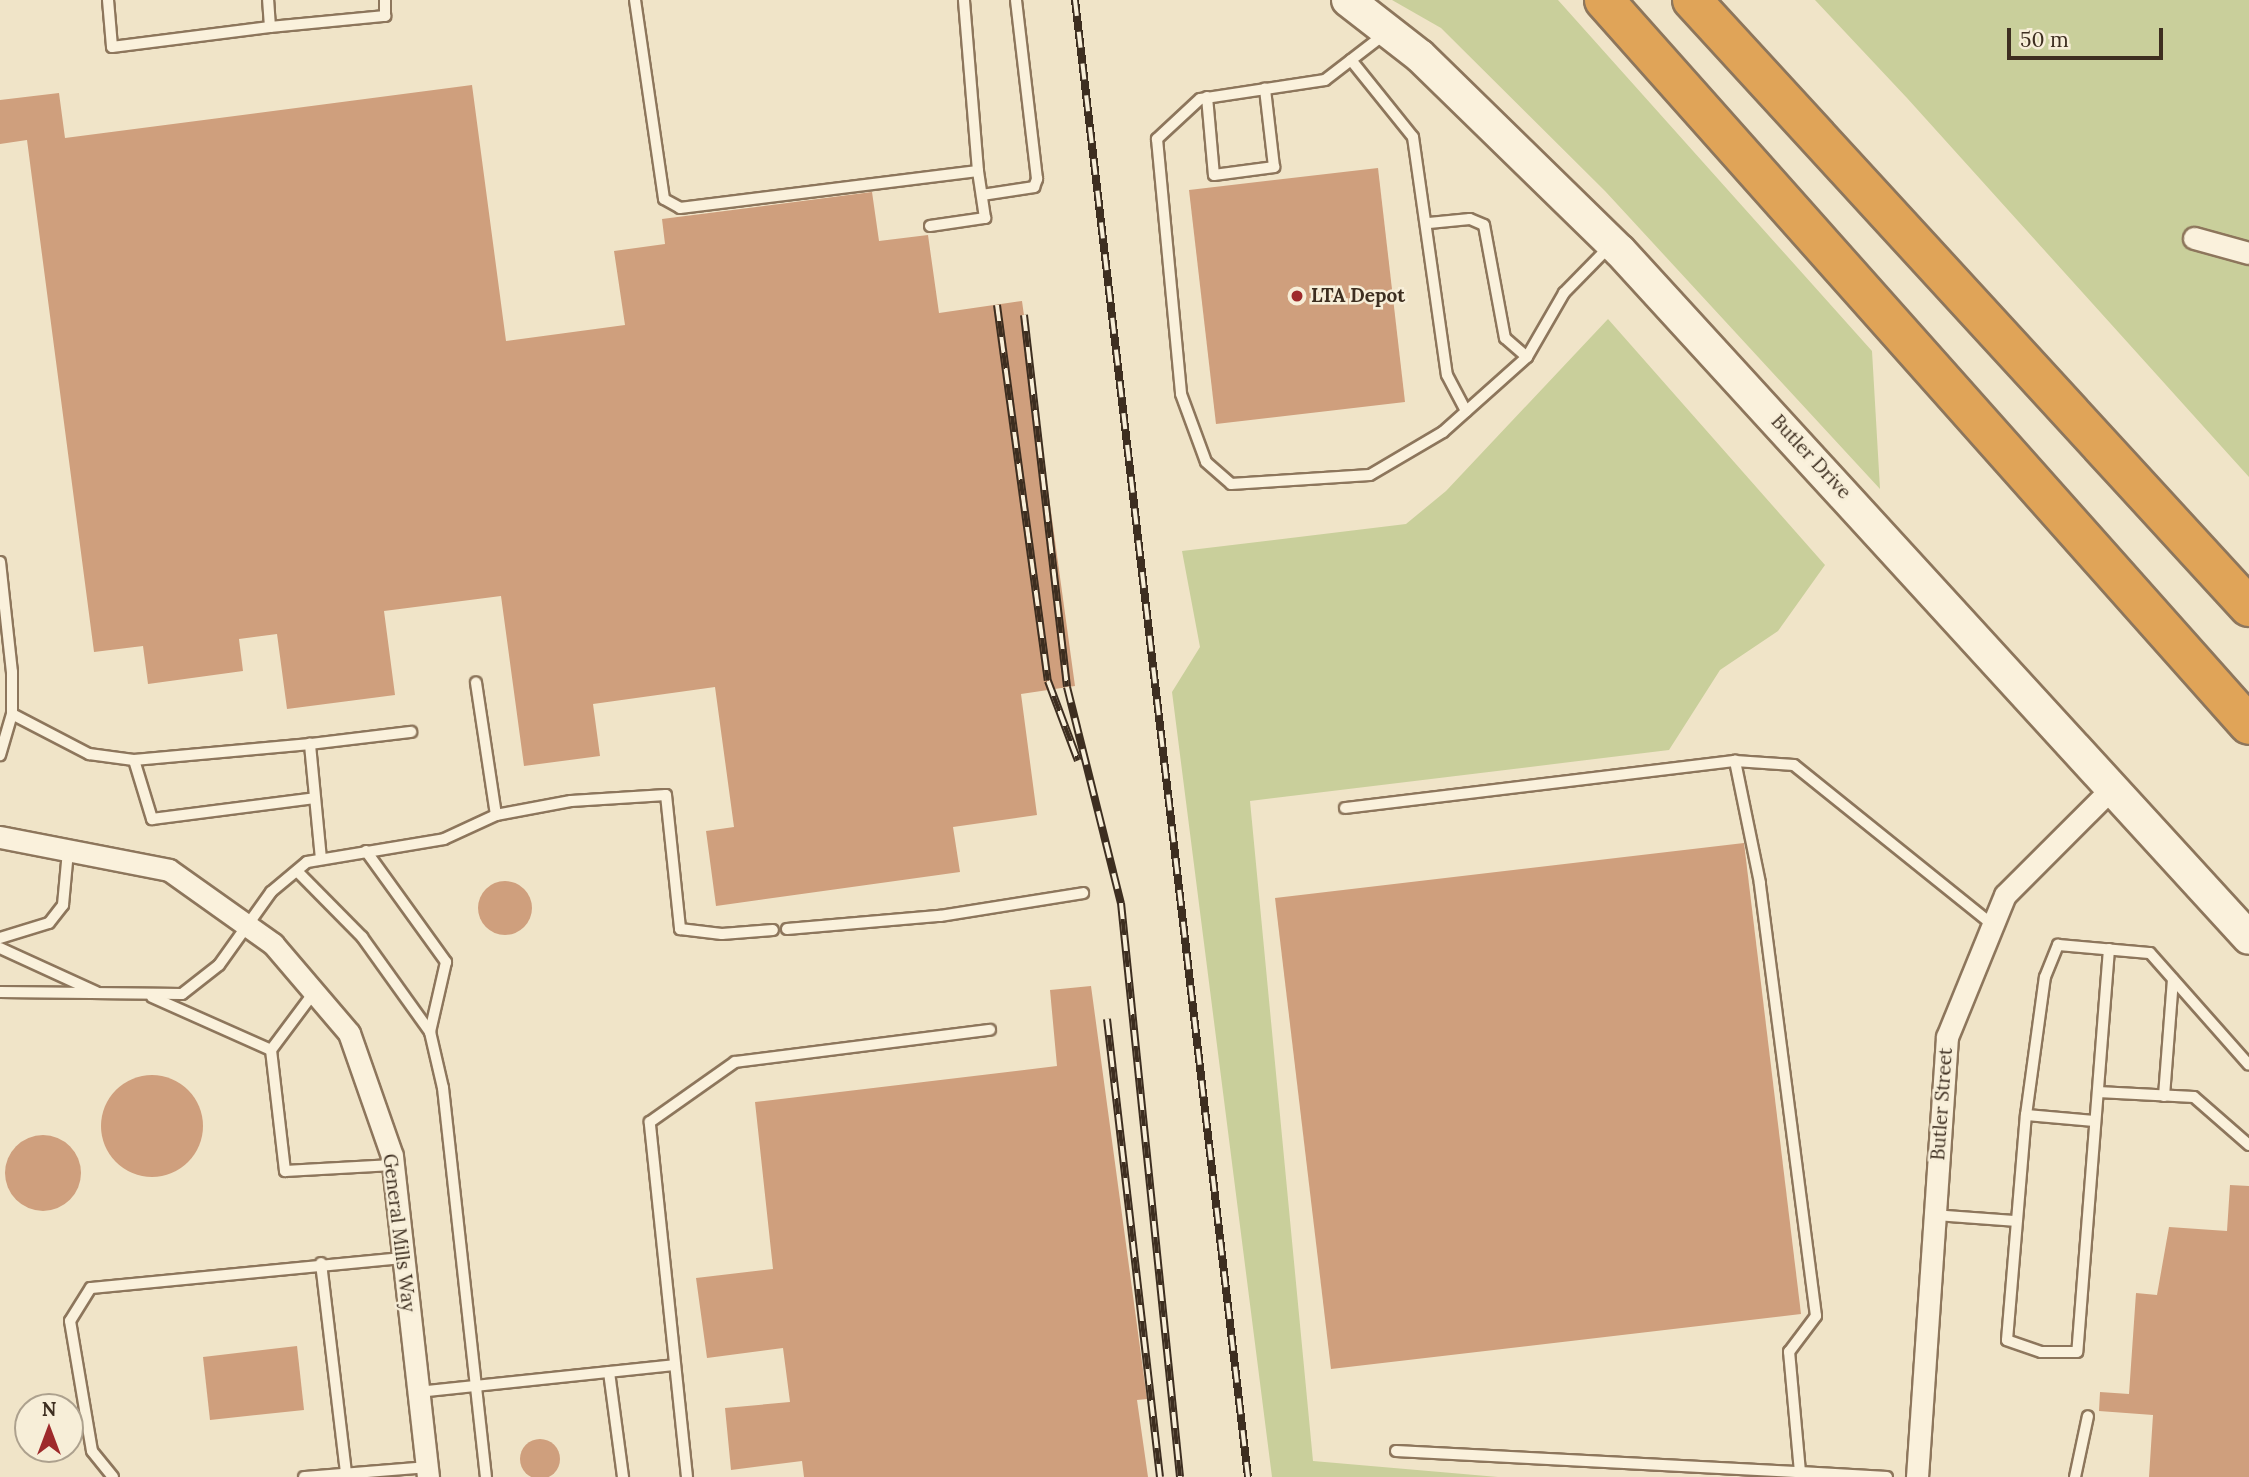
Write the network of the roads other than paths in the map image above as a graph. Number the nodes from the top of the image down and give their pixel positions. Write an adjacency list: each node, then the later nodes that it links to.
1 (108, 0): 10 (lane)
2 (268, 0): 10 (lane)
3 (385, 0): 10 (lane)
4 (635, 0): 15 (lane)
5 (964, 0): 15 (lane)
6 (1016, 0): 16 (lane)
7 (1348, 0): 11 (street, Butler Drive)
8 (1604, 0): 30 (highway)
9 (1692, 0): 25 (highway)
10 (270, 27)
11 (1388, 32): 12 (lane); 20 (street, Butler Drive)
12 (1351, 60): 13 (lane); 17 (lane)
13 (1265, 89): 14 (lane); 14 (lane)
14 (1208, 97): 23 (lane)
15 (978, 171): 16 (lane)
16 (982, 195): 18 (lane)
17 (1429, 223): 22 (lane); 23 (lane)
18 (930, 226)
19 (2194, 238): 21 (street)
20 (1612, 244): 22 (lane); 36 (street, Butler Drive)
21 (2249, 253)
22 (1527, 357): 23 (lane)
23 (1466, 411)
24 (0, 562): 26 (lane)
25 (2249, 607)
26 (9, 639): 27 (lane); 29 (lane)
27 (0, 650)
28 (476, 683): 39 (lane)
29 (12, 713): 33 (lane); 34 (lane)
30 (2249, 725)
31 (411, 732): 32 (lane)
32 (310, 744): 34 (lane); 37 (lane)
33 (0, 755)
34 (134, 760): 37 (lane)
35 (1735, 761): 38 (lane); 47 (lane); 80 (lane)
36 (2113, 787): 47 (street, Butler Street); 51 (street, Butler Drive)
37 (315, 798): 43 (lane)
38 (1345, 808)
39 (496, 815): 42 (lane); 49 (lane)
40 (0, 837): 41 (street, General Mills Way)
41 (68, 851): 46 (street, General Mills Way); 50 (lane)
42 (366, 851): 43 (lane); 60 (lane)
43 (321, 859): 44 (lane)
44 (297, 871): 46 (lane); 60 (lane)
45 (1083, 893): 48 (lane)
46 (248, 921): 55 (street, General Mills Way); 58 (lane)
47 (1993, 925): 69 (street, Butler Street)
48 (787, 929)
49 (774, 930)
50 (0, 938)
51 (2249, 938)
52 (0, 948): 57 (lane)
53 (2109, 949): 54 (lane); 63 (lane); 65 (lane)
54 (2173, 979): 62 (lane); 64 (lane)
55 (317, 989): 61 (lane); 68 (street, General Mills Way)
56 (0, 992): 57 (lane)
57 (101, 995): 58 (lane)
58 (148, 995): 61 (lane)
59 (990, 1030): 73 (lane)
60 (430, 1032): 75 (lane)
61 (271, 1050): 68 (lane)
62 (2249, 1065)
63 (2098, 1093): 64 (lane); 66 (lane)
64 (2164, 1096): 67 (lane)
65 (2026, 1115): 66 (lane); 70 (lane)
66 (2095, 1121): 70 (lane)
67 (2249, 1145)
68 (393, 1164): 71 (street, General Mills Way)
69 (1934, 1215): 70 (lane); 88 (street, Butler Street)
70 (2016, 1222)
71 (404, 1258): 72 (lane); 76 (street, General Mills Way)
72 (321, 1263): 81 (lane); 82 (lane)
73 (674, 1364): 74 (lane); 86 (lane)
74 (609, 1372): 75 (lane); 85 (lane)
75 (475, 1387): 76 (lane); 84 (lane)
76 (418, 1392): 79 (street, General Mills Way)
77 (2088, 1416): 89 (lane)
78 (1396, 1451): 80 (lane)
79 (428, 1472): 81 (lane)
80 (1800, 1472): 87 (lane)
81 (346, 1473): 83 (lane)
82 (113, 1477)
83 (304, 1477)
84 (486, 1477)
85 (623, 1477)
86 (687, 1477)
87 (1887, 1477)
88 (1917, 1477)
89 (2075, 1477)

